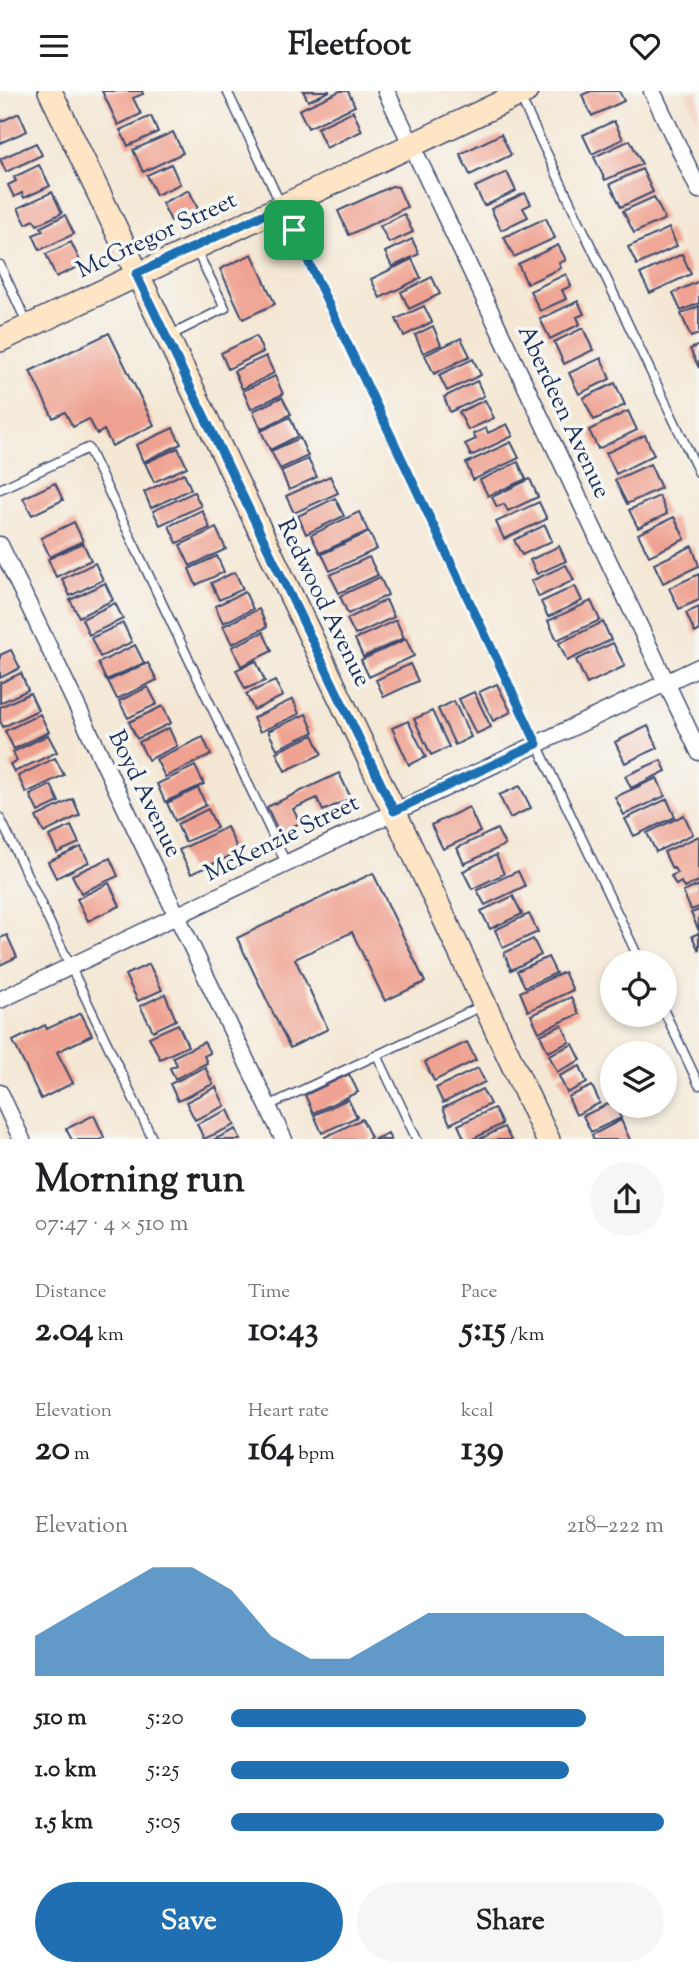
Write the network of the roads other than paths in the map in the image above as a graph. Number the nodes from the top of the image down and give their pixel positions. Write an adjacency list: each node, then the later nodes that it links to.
1 (50, 91): 11 (street, Redwood Avenue)
2 (227, 91): 8 (lane)
3 (386, 91): 6 (street, Aberdeen Avenue)
4 (652, 91): 7 (street)
5 (522, 93): 6 (street, McGregor Street); 15 (lane)
6 (411, 145): 8 (street, McGregor Street); 19 (street, Aberdeen Avenue)
7 (699, 190)
8 (282, 206): 9 (street, McGregor Street); 20 (lane)
9 (195, 247): 11 (street, McGregor Street); 13 (lane)
10 (0, 265): 12 (lane)
11 (136, 274): 12 (street, McGregor Street); 13 (street, Redwood Avenue)
12 (29, 326): 14 (street, McGregor Street)
13 (166, 337): 22 (street, Redwood Avenue)
14 (0, 340)
15 (699, 473)
16 (0, 489): 24 (lane)
17 (0, 545): 25 (street, Boyd Avenue)
18 (699, 667): 19 (street, McKenzie Street)
19 (666, 682): 20 (street, McKenzie Street); 21 (street, Aberdeen Avenue)
20 (537, 744): 22 (street, McKenzie Street); 26 (lane)
21 (699, 752)
22 (394, 811): 24 (street, McKenzie Street); 29 (street, Redwood Avenue)
23 (0, 818): 27 (lane)
24 (286, 863): 25 (street, McKenzie Street)
25 (177, 916): 27 (street, McKenzie Street); 34 (street, Boyd Avenue)
26 (635, 950)
27 (71, 966): 28 (street, McKenzie Street); 36 (lane)
28 (0, 1000)
29 (485, 1005): 31 (lane); 39 (street, Redwood Avenue)
30 (672, 1027): 32 (lane)
31 (377, 1055): 34 (lane); 38 (lane)
32 (699, 1085)
33 (0, 1093): 35 (street)
34 (268, 1106): 37 (street, Boyd Avenue)
35 (18, 1138)
36 (153, 1139)
37 (284, 1139)
38 (417, 1139)
39 (548, 1139)

